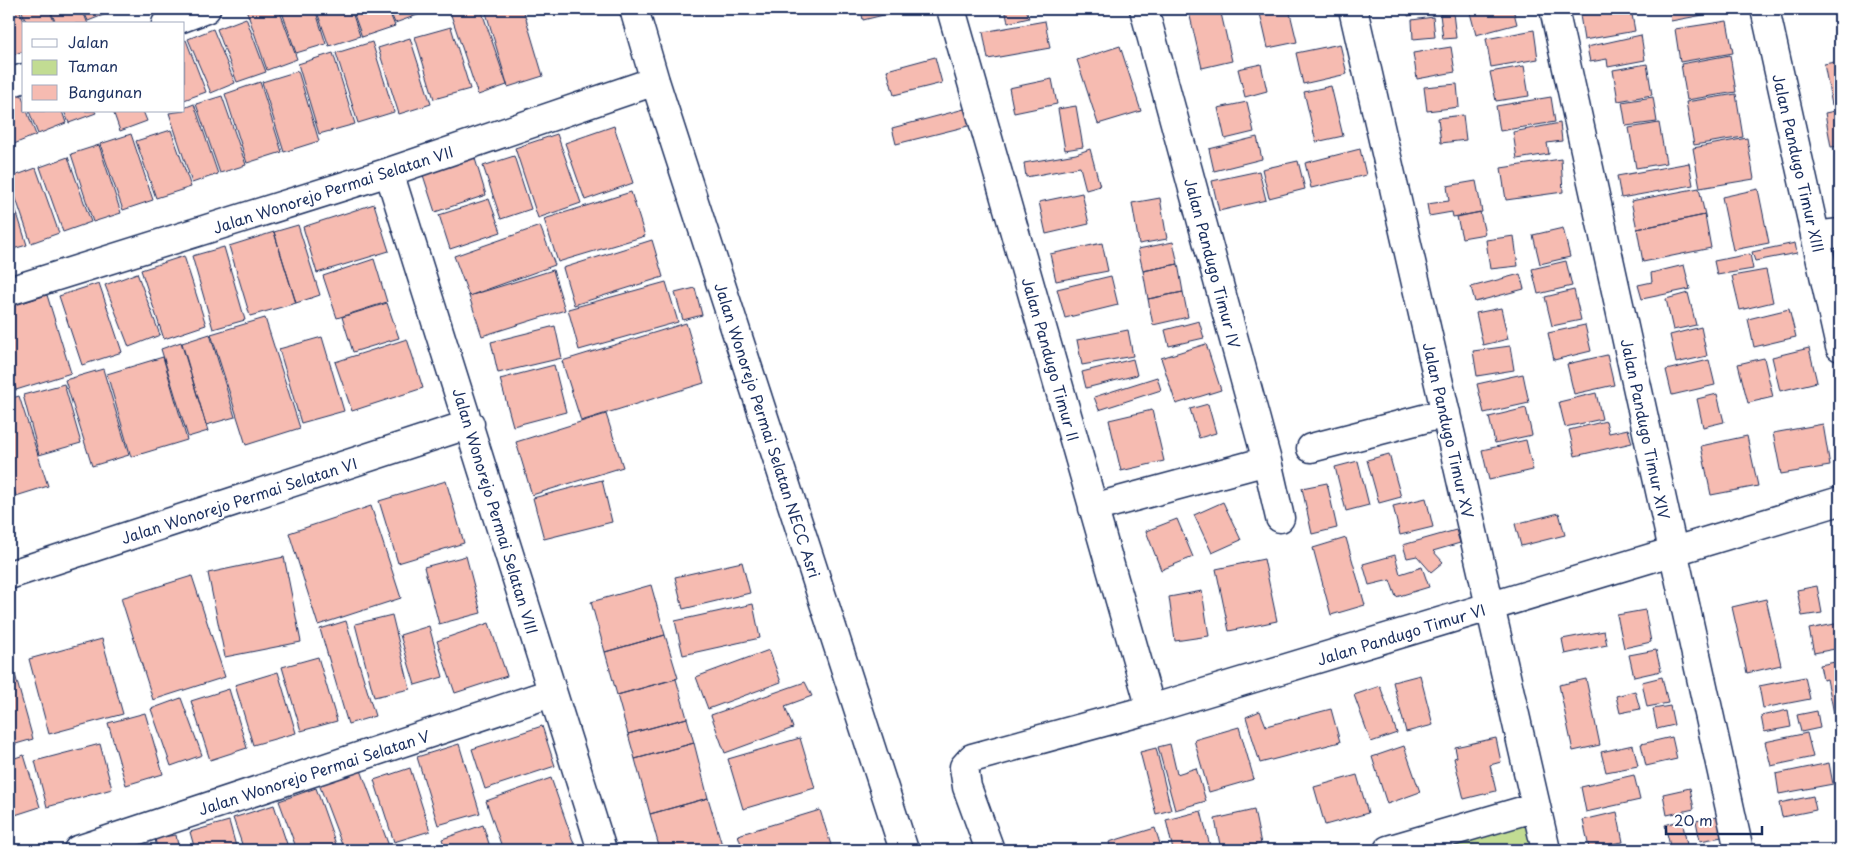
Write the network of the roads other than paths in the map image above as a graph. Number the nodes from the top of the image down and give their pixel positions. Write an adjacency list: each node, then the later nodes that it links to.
1 (206, 9): 8 (street)
2 (634, 9): 10 (street, Jalan Wonorejo Permai Selatan NECC Asri)
3 (951, 9): 21 (street, Jalan Pandugo Timur II)
4 (1144, 9): 19 (street, Jalan Pandugo Timur IV)
5 (1353, 9): 16 (street, Jalan Pandugo Timur XV)
6 (1554, 9): 23 (street, Jalan Pandugo Timur XIV)
7 (1765, 9): 13 (street, Jalan Pandugo Timur XIII)
8 (171, 22)
9 (22, 79): 11 (street)
10 (655, 81): 12 (street, Jalan Wonorejo Permai Selatan VII); 31 (street, Jalan Wonorejo Permai Selatan NECC Asri)
11 (9, 84)
12 (389, 172): 14 (street, Jalan Wonorejo Permai Selatan VII); 17 (street, Jalan Wonorejo Permai Selatan VIII)
13 (1828, 234): 15 (street, Jalan Pandugo Timur XIII)
14 (9, 291)
15 (1840, 347)
16 (1446, 413): 18 (street); 25 (street, Jalan Pandugo Timur XV)
17 (470, 424): 24 (street, Jalan Wonorejo Permai Selatan VI); 26 (street, Jalan Wonorejo Permai Selatan VIII)
18 (1311, 448)
19 (1267, 461): 21 (street); 22 (street, Jalan Pandugo Timur IV)
20 (1840, 501): 23 (street, Jalan Pandugo Timur VI)
21 (1092, 508): 27 (street, Jalan Pandugo Timur II)
22 (1280, 518)
23 (1673, 551): 25 (street, Jalan Pandugo Timur VI); 35 (street, Jalan Pandugo Timur XIV)
24 (9, 575)
25 (1490, 607): 27 (street, Jalan Pandugo Timur VI); 28 (street, Jalan Pandugo Timur XV)
26 (551, 693): 29 (street, Jalan Wonorejo Permai Selatan V); 30 (street, Jalan Wonorejo Permai Selatan VIII)
27 (1151, 709): 32 (street, Jalan Pandugo Timur VI)
28 (1536, 807): 33 (street); 34 (street, Jalan Pandugo Timur XV)
29 (78, 850)
30 (602, 850)
31 (904, 850)
32 (990, 850)
33 (1388, 850)
34 (1546, 850)
35 (1739, 850)

